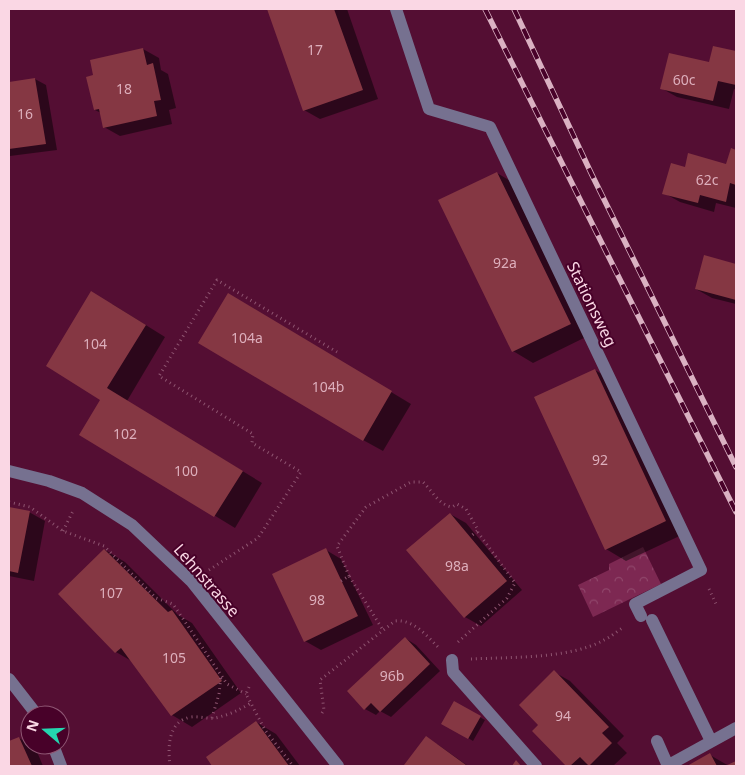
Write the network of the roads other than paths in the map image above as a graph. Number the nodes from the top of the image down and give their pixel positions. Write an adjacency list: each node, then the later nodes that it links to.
1 (396, 9): 7 (street, Stationsweg)
2 (9, 471): 9 (street, Lehnstrasse)
3 (452, 654): 10 (street)
4 (9, 679): 5 (street)
5 (29, 705)
6 (736, 728): 7 (street)
7 (711, 741): 11 (street)
8 (657, 742): 11 (street)
9 (338, 766)
10 (536, 766)
11 (668, 766)

